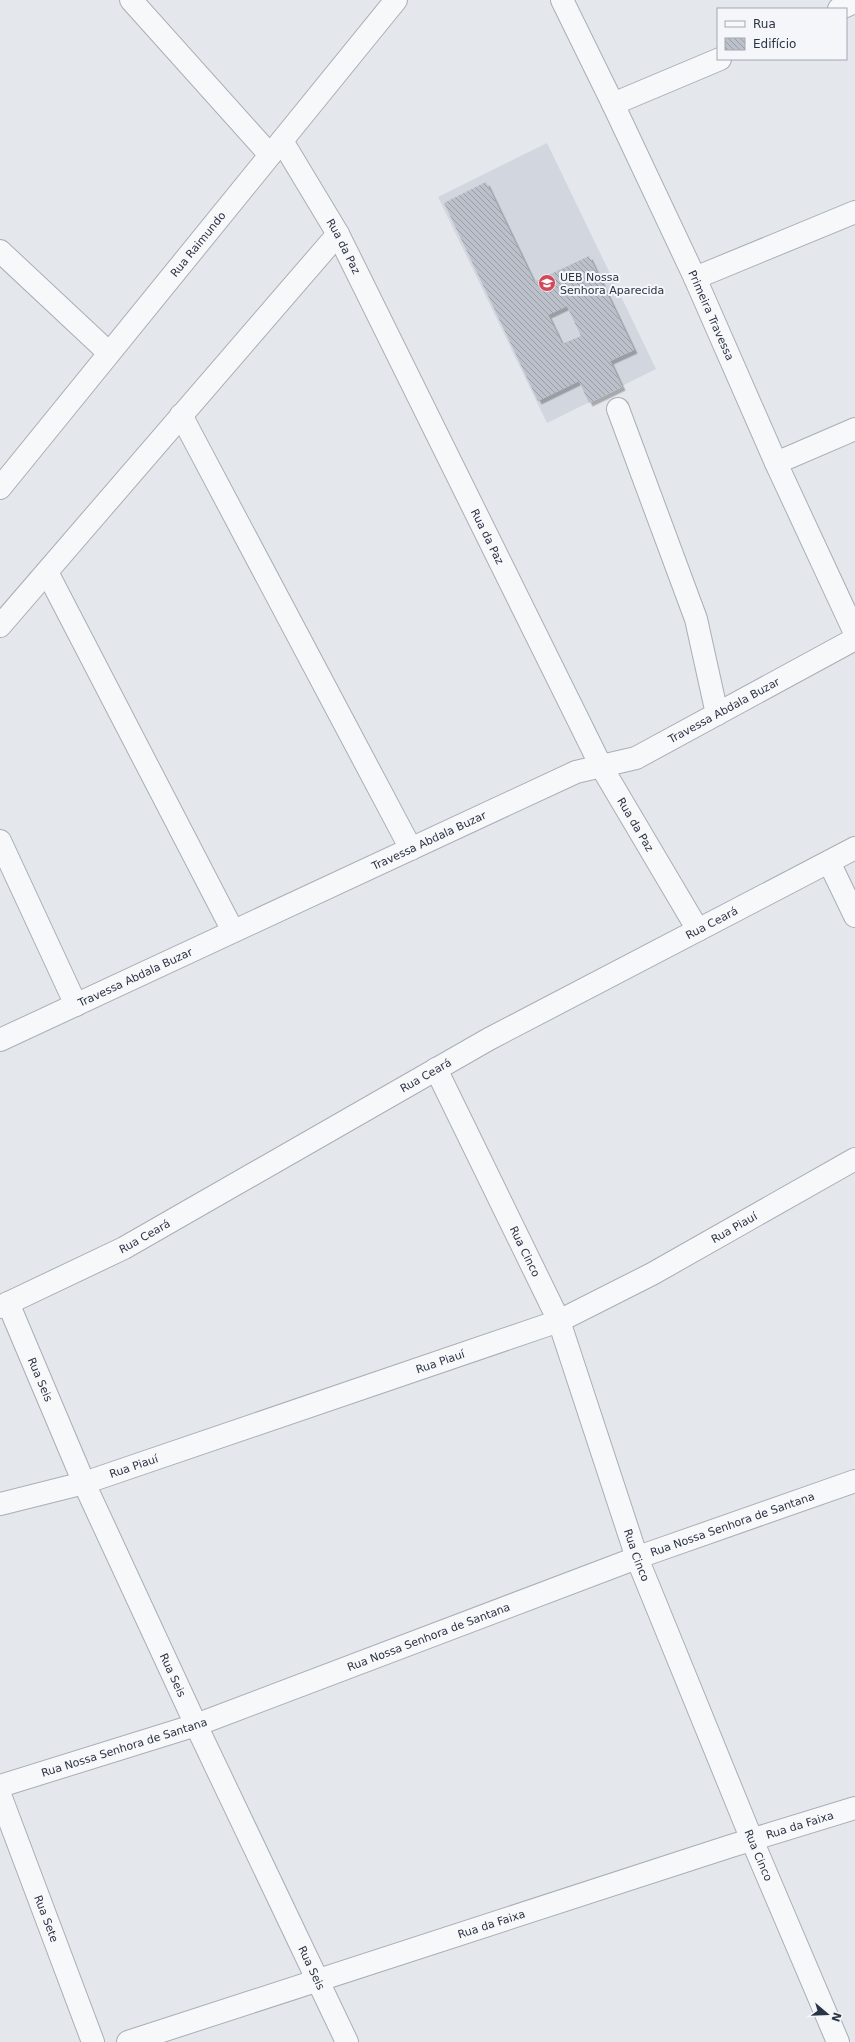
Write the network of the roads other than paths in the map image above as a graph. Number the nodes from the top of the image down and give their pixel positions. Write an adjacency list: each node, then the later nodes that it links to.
1 (131, 0): 8 (street, Rua da Paz)
2 (396, 0): 8 (street, Rua Raimundo)
3 (562, 0): 7 (street, Primeira Travessa)
4 (855, 2): 5 (street)
5 (841, 8)
6 (718, 60): 7 (street)
7 (613, 104): 12 (street, Primeira Travessa)
8 (276, 148): 10 (street, Rua da Paz); 13 (street, Rua Raimundo)
9 (855, 212): 12 (street)
10 (338, 234): 15 (street); 24 (street, Rua da Paz)
11 (0, 251): 13 (street)
12 (695, 278): 17 (street, Primeira Travessa)
13 (109, 353): 18 (street, Rua Raimundo)
14 (618, 408): 23 (street)
15 (181, 415): 19 (street); 27 (street)
16 (855, 429): 17 (street)
17 (776, 463): 21 (street, Primeira Travessa)
18 (0, 488)
19 (47, 572): 20 (street); 31 (street)
20 (0, 626)
21 (855, 633)
22 (855, 640): 23 (street, Travessa Abdala Buzar)
23 (717, 714): 24 (street, Travessa Abdala Buzar)
24 (601, 766): 27 (street, Travessa Abdala Buzar); 30 (street, Rua da Paz)
25 (0, 840): 32 (street)
26 (855, 848): 28 (street, Rua Ceará)
27 (411, 849): 31 (street, Travessa Abdala Buzar)
28 (829, 862): 29 (street); 30 (street, Rua Ceará)
29 (855, 916)
30 (698, 930): 34 (street, Rua Ceará)
31 (234, 931): 32 (street, Travessa Abdala Buzar)
32 (76, 1004): 33 (street, Travessa Abdala Buzar)
33 (0, 1040)
34 (436, 1069): 36 (street, Rua Ceará); 37 (street, Rua Cinco)
35 (855, 1159): 37 (street, Rua Piauí)
36 (4, 1305): 39 (street, Rua Seis)
37 (559, 1321): 39 (street, Rua Piauí); 41 (street, Rua Cinco)
38 (855, 1481): 41 (street, Rua Nossa Senhora de Santana)
39 (84, 1483): 40 (street, Rua Piauí); 42 (street, Rua Seis)
40 (0, 1504)
41 (637, 1558): 42 (street, Rua Nossa Senhora de Santana); 46 (street, Rua Cinco)
42 (196, 1725): 43 (street, Rua Nossa Senhora de Santana); 47 (street, Rua Seis)
43 (0, 1786)
44 (0, 1794): 48 (street, Rua Sete)
45 (855, 1808): 46 (street, Rua da Faixa)
46 (752, 1840): 47 (street, Rua da Faixa); 51 (street, Rua Cinco)
47 (318, 1980): 49 (street, Rua da Faixa); 50 (street, Rua Seis)
48 (93, 2042)
49 (128, 2042)
50 (347, 2042)
51 (838, 2042)

